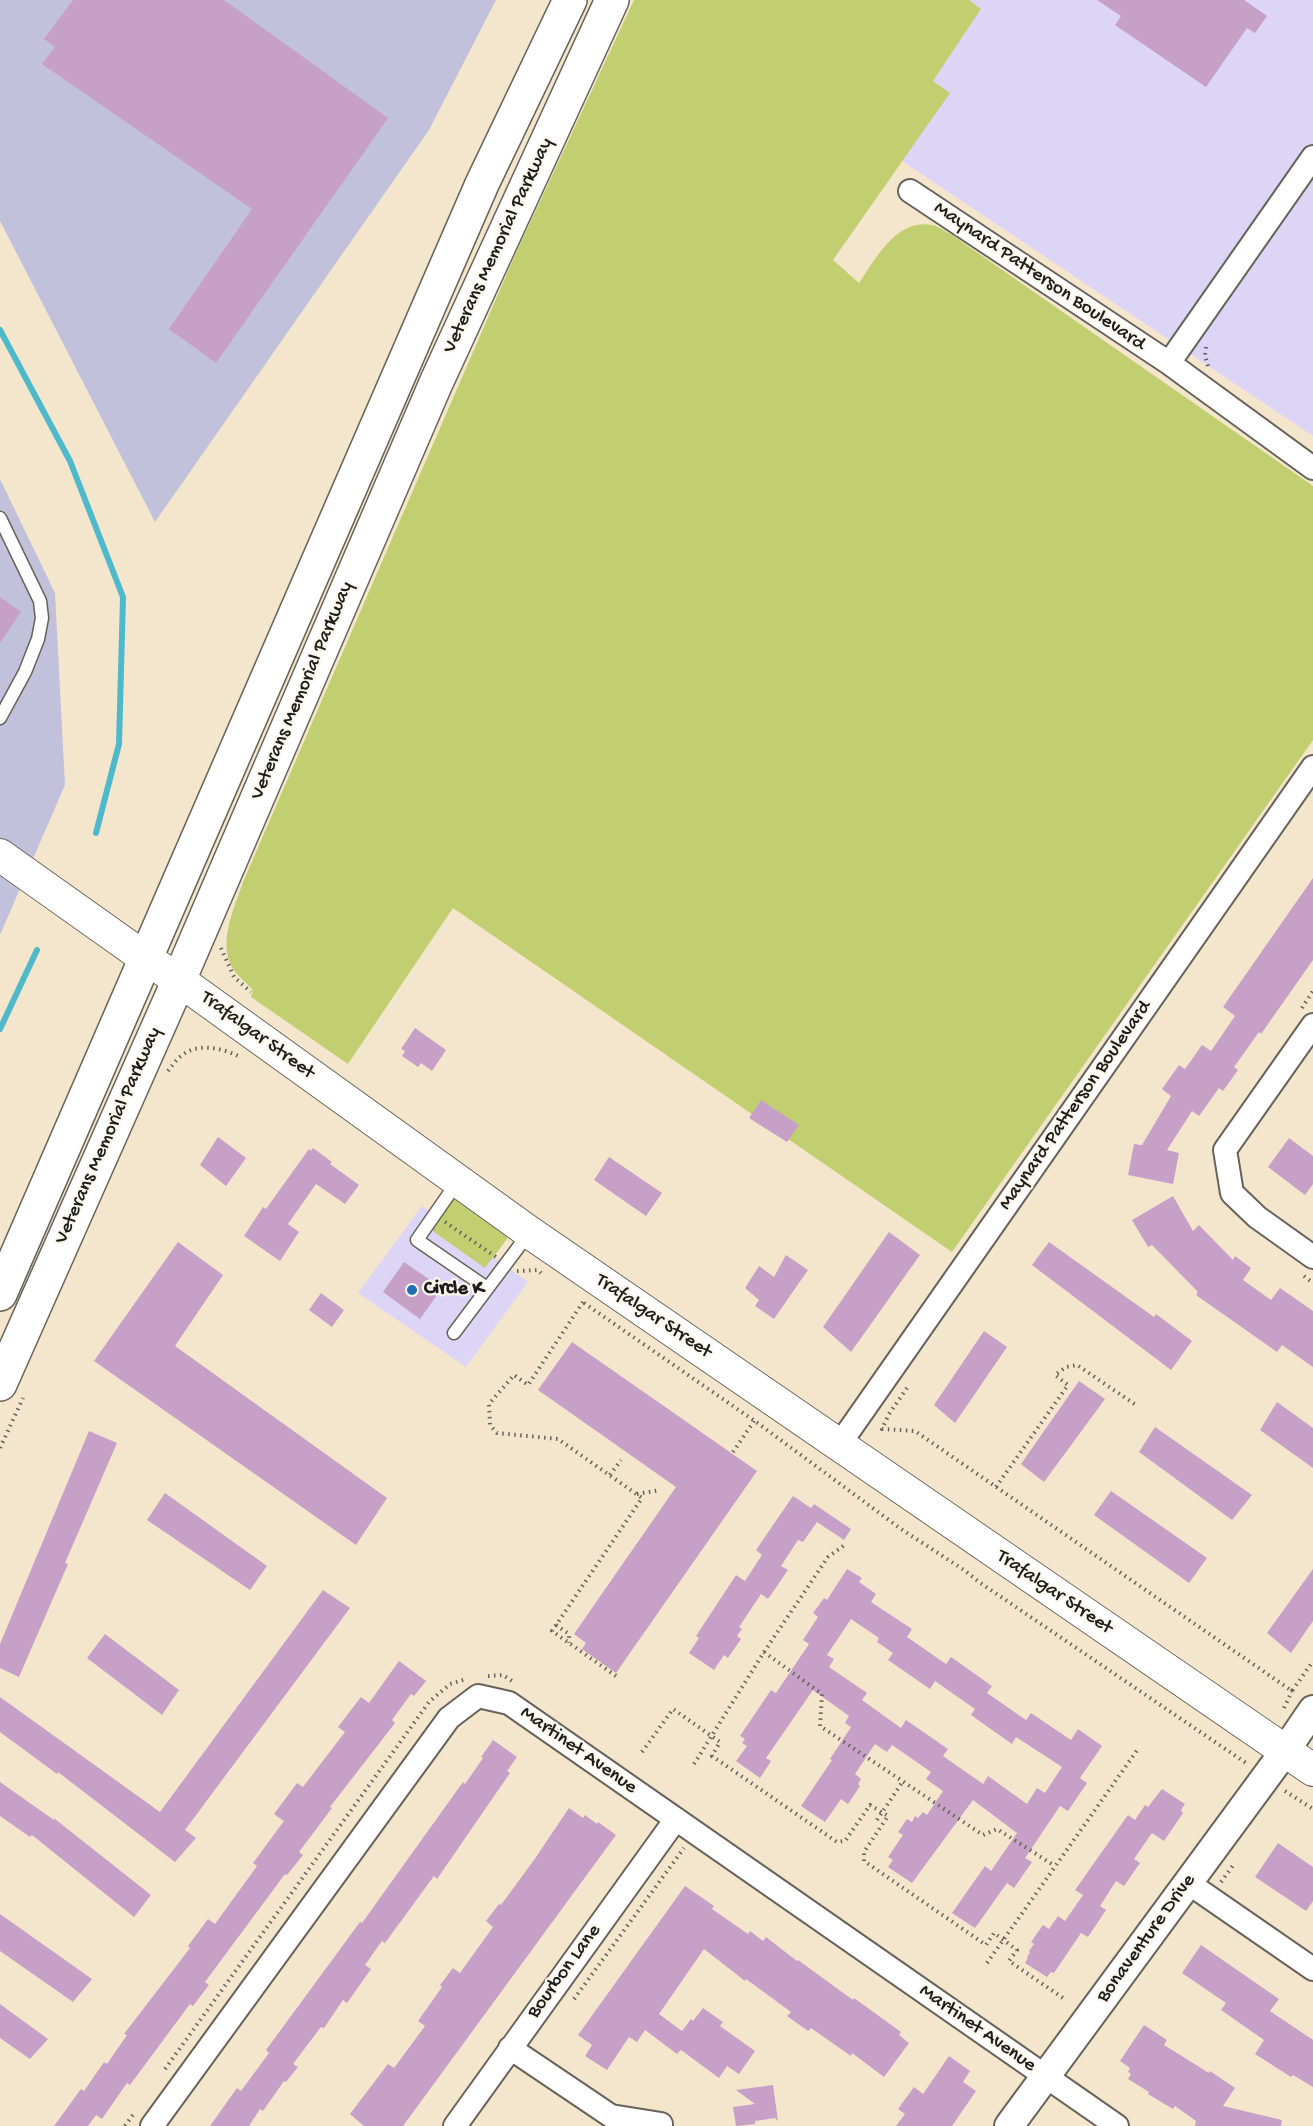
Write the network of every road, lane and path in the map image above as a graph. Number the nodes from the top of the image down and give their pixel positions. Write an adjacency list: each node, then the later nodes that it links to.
1 (570, 0): 13 (highway, Veterans Memorial Parkway)
2 (612, 0): 14 (highway, Veterans Memorial Parkway)
3 (1313, 157): 6 (street)
4 (910, 191): 6 (street, Maynard Patterson Boulevard)
5 (1207, 340): 7 (path)
6 (1169, 363): 8 (street, Maynard Patterson Boulevard)
7 (1214, 374)
8 (1313, 468)
9 (0, 518): 10 (lane)
10 (0, 718)
11 (1313, 766): 33 (street, Maynard Patterson Boulevard)
12 (0, 855): 13 (main road, Trafalgar Street)
13 (145, 958): 14 (main road, Trafalgar Street); 25 (highway, Veterans Memorial Parkway)
14 (179, 980): 18 (main road, Trafalgar Street); 29 (highway, Veterans Memorial Parkway)
15 (1313, 1024): 21 (street)
16 (242, 1058): 17 (path)
17 (163, 1077)
18 (458, 1181): 19 (lane); 20 (main road, Trafalgar Street)
19 (435, 1214): 22 (path); 24 (lane)
20 (529, 1232): 22 (lane); 33 (main road, Trafalgar Street)
21 (1313, 1257)
22 (506, 1264): 23 (path); 24 (lane)
23 (546, 1275)
24 (487, 1288): 28 (lane)
25 (0, 1294)
26 (576, 1297): 27 (path)
27 (583, 1302): 31 (path); 37 (path)
28 (454, 1333)
29 (12, 1391): 34 (path)
30 (1137, 1405): 38 (path)
31 (754, 1421): 35 (path); 57 (path)
32 (882, 1429): 38 (path)
33 (839, 1445): 54 (main road, Trafalgar Street)
34 (0, 1448)
35 (734, 1452)
36 (621, 1460): 37 (path)
37 (609, 1475): 40 (path)
38 (996, 1487): 48 (path)
39 (660, 1490): 40 (path)
40 (637, 1494): 42 (path)
41 (846, 1544): 44 (path)
42 (556, 1625): 43 (path); 43 (path)
43 (569, 1643): 46 (path)
44 (764, 1652): 51 (path); 58 (path)
45 (1313, 1661): 48 (path)
46 (616, 1676)
47 (463, 1680): 75 (path)
48 (1292, 1691): 50 (path)
49 (1313, 1710): 54 (street, Bonaventure Drive)
50 (1282, 1713)
51 (711, 1735): 53 (path); 55 (path); 61 (path)
52 (1138, 1749): 66 (path)
53 (642, 1752)
54 (1285, 1752): 56 (main road, Trafalgar Street); 67 (street, Bonaventure Drive)
55 (694, 1764)
56 (1313, 1770)
57 (1239, 1772)
58 (903, 1781): 61 (path); 66 (path)
59 (1279, 1800): 60 (path)
60 (1313, 1809)
61 (882, 1812): 63 (path); 68 (path)
62 (676, 1819): 73 (street, Bourbon Lane); 74 (street, Martinet Avenue); 79 (street, Martinet Avenue)
63 (877, 1820)
64 (687, 1844): 72 (path)
65 (1237, 1859): 67 (path)
66 (1055, 1866): 68 (path)
67 (1198, 1890): 70 (street); 74 (street, Bonaventure Drive)
68 (1003, 1940): 69 (path); 71 (path)
69 (987, 1963)
70 (1313, 1969)
71 (1063, 1998)
72 (569, 2006)
73 (510, 2048): 77 (street); 80 (street, Bourbon Lane)
74 (1046, 2077): 81 (street, Bonaventure Drive); 82 (street, Martinet Avenue)
75 (159, 2078)
76 (138, 2107): 78 (path)
77 (661, 2124)
78 (124, 2126)
79 (152, 2126)
80 (455, 2126)
81 (1009, 2126)
82 (1117, 2126)

